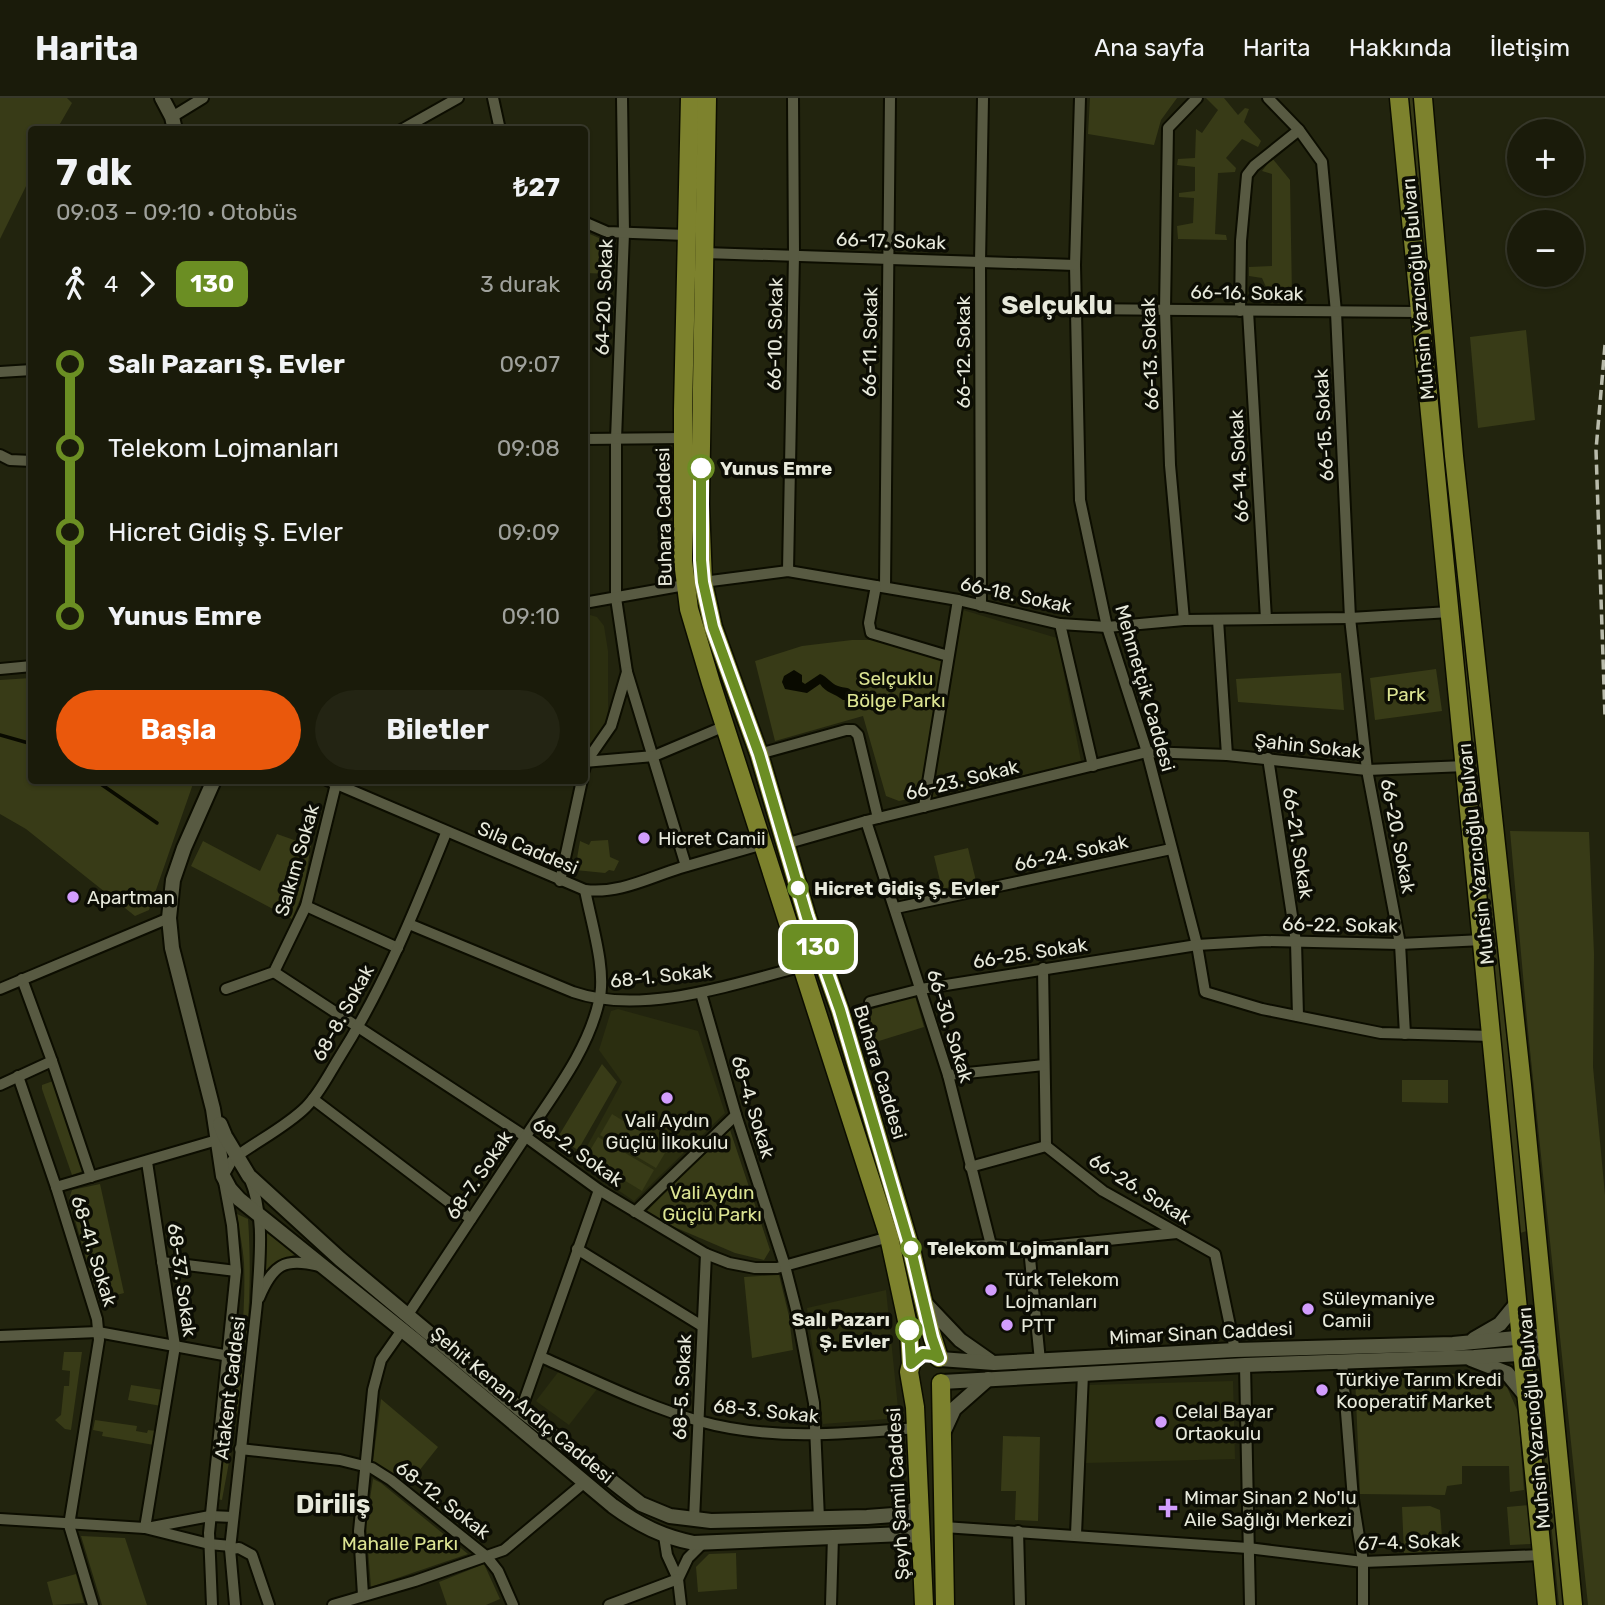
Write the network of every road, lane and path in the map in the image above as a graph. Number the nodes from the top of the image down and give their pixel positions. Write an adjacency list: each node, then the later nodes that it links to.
1 (162, 98): 16 (street)
2 (203, 98): 16 (street)
3 (458, 98): 17 (street)
4 (493, 98): 18 (street)
5 (622, 98): 21 (street, 64-20. Sokak)
6 (690, 98): 22 (main road, Buhara Caddesi)
7 (707, 98): 23 (main road, Buhara Caddesi)
8 (793, 98): 24 (street, 66-10. Sokak)
9 (890, 98): 25 (street, 66-11. Sokak)
10 (983, 98): 26 (street, 66-12. Sokak)
11 (1080, 98): 27 (street, Mehmetçik Caddesi)
12 (1197, 98): 29 (street, 66-13. Sokak)
13 (1268, 98): 19 (street, 66-15. Sokak)
14 (1399, 98): 32 (main road, Muhsin Yazıcıoğlu Bulvarı)
15 (1423, 98): 147 (main road, Muhsin Yazıcıoğlu Bulvarı)
16 (174, 123)
17 (408, 126)
18 (499, 126)
19 (1299, 130): 30 (street, 66-14. Sokak); 31 (street, 66-15. Sokak)
20 (588, 224): 21 (street)
21 (624, 233): 22 (street); 37 (street, 64-20. Sokak)
22 (686, 235): 35 (main road, Buhara Caddesi)
23 (705, 253): 24 (street, 66-17. Sokak); 41 (main road, Buhara Caddesi)
24 (794, 255): 25 (street, 66-17. Sokak); 40 (street, 66-10. Sokak)
25 (889, 258): 26 (street, 66-17. Sokak); 42 (street, 66-11. Sokak)
26 (981, 261): 27 (street, 66-17. Sokak); 46 (street, 66-12. Sokak)
27 (1075, 265): 28 (street, Mehmetçik Caddesi)
28 (1075, 309): 29 (street, 66-16. Sokak); 53 (street, Mehmetçik Caddesi)
29 (1165, 310): 30 (street, 66-16. Sokak); 50 (street, 66-13. Sokak)
30 (1244, 311): 31 (street, 66-16. Sokak); 49 (street, 66-14. Sokak)
31 (1336, 312): 32 (street, 66-16. Sokak); 48 (street, 66-15. Sokak)
32 (1419, 312): 47 (main road, Muhsin Yazıcıoğlu Bulvarı)
33 (28, 370): 34 (street)
34 (0, 372)
35 (684, 438): 37 (street); 41 (main road, Buhara Caddesi)
36 (588, 439): 37 (street)
37 (616, 439): 43 (street, 64-20. Sokak)
38 (5, 458): 39 (street)
39 (28, 461)
40 (788, 571): 41 (street, 66-18. Sokak); 42 (street, 66-18. Sokak)
41 (694, 584): 43 (street, 66-18. Sokak); 58 (main road, Buhara Caddesi); 60 (main road, Buhara Caddesi)
42 (881, 587): 44 (street, 66-18. Sokak); 54 (street, 66-11. Sokak)
43 (616, 598): 45 (street, 66-18. Sokak); 57 (street, 64-20. Sokak)
44 (958, 600): 46 (street, 66-18. Sokak); 54 (street)
45 (588, 602)
46 (981, 606): 52 (street, 66-18. Sokak)
47 (1450, 612): 48 (street, 66-18. Sokak); 67 (main road, Muhsin Yazıcıoğlu Bulvarı)
48 (1350, 618): 49 (street, 66-18. Sokak); 68 (street, 66-15. Sokak)
49 (1266, 619): 51 (street, 66-18. Sokak)
50 (1184, 620): 51 (street, 66-18. Sokak); 53 (street, 66-18. Sokak)
51 (1217, 620): 61 (street)
52 (1060, 624): 53 (street, 66-18. Sokak); 66 (street)
53 (1107, 627): 59 (street, Mehmetçik Caddesi)
54 (948, 656): 73 (street)
55 (28, 666): 56 (street)
56 (0, 669)
57 (627, 672): 62 (street, 64-20. Sokak); 64 (street)
58 (725, 726): 62 (street); 77 (main road, Buhara Caddesi)
59 (1147, 752): 61 (street, Şahin Sokak); 66 (street, 66-23. Sokak); 79 (street, Mehmetçik Caddesi)
60 (759, 754): 74 (street); 78 (main road, Buhara Caddesi)
61 (1227, 755): 63 (street, Şahin Sokak)
62 (654, 756): 65 (street); 80 (street, 64-20. Sokak)
63 (1268, 758): 68 (street, Şahin Sokak); 88 (street, 66-21. Sokak)
64 (588, 760)
65 (588, 765)
66 (1093, 766): 73 (street, 66-23. Sokak)
67 (1466, 766): 68 (street, Şahin Sokak); 87 (main road, Muhsin Yazıcıoğlu Bulvarı)
68 (1367, 770): 89 (street, 66-20. Sokak)
69 (212, 784): 85 (street, Şehit Kenan Ardıç Caddesi)
70 (333, 784): 83 (street, Salkım Sokak)
71 (337, 784): 76 (street, Sıla Caddesi)
72 (581, 784): 81 (street)
73 (924, 807): 74 (street, 66-23. Sokak)
74 (878, 818): 75 (street, 66-23. Sokak)
75 (866, 821): 78 (street, 66-23. Sokak); 84 (street, 66-30. Sokak)
76 (446, 833): 81 (street, Sıla Caddesi); 86 (street, 68-8. Sokak)
77 (764, 844): 80 (street, Sıla Caddesi); 92 (main road, Buhara Caddesi)
78 (785, 844): 139 (main road, Buhara Caddesi)
79 (1171, 849): 84 (street, 66-24. Sokak); 90 (street, Mehmetçik Caddesi)
80 (686, 866): 82 (street, Sıla Caddesi)
81 (560, 881): 82 (street, Sıla Caddesi)
82 (585, 890): 100 (street, 68-7. Sokak)
83 (306, 906): 91 (street); 94 (street, Salkım Sokak)
84 (895, 908): 98 (street, 66-30. Sokak)
85 (169, 918): 95 (street); 111 (street, Şehit Kenan Ardıç Caddesi)
86 (409, 924): 91 (street, 68-8. Sokak); 100 (street, 68-1. Sokak)
87 (1483, 940): 89 (street, 66-22. Sokak); 105 (main road, Muhsin Yazıcıoğlu Bulvarı)
88 (1296, 942): 89 (street, 66-22. Sokak); 90 (street, 66-22. Sokak); 102 (street, 66-21. Sokak)
89 (1400, 944): 104 (street, 66-20. Sokak)
90 (1197, 945): 93 (street, 66-25. Sokak); 102 (street, Mehmetçik Caddesi)
91 (397, 948): 103 (street, 68-8. Sokak)
92 (803, 966): 99 (street, 68-1. Sokak); 129 (main road, Buhara Caddesi)
93 (1043, 968): 98 (street, 66-25. Sokak); 107 (street)
94 (274, 972): 97 (street); 103 (street, 68-2. Sokak)
95 (22, 979): 96 (street); 106 (street)
96 (0, 989)
97 (226, 989)
98 (921, 989): 101 (street, 66-25. Sokak); 108 (street, 66-30. Sokak)
99 (701, 993): 100 (street, 68-1. Sokak); 113 (street, 68-4. Sokak)
100 (600, 1000): 114 (street, 68-7. Sokak)
101 (870, 1002)
102 (1298, 1016): 104 (street, Mehmetçik Caddesi)
103 (359, 1027): 112 (street, 68-8. Sokak); 114 (street, 68-2. Sokak)
104 (1405, 1034): 105 (street, Mehmetçik Caddesi)
105 (1492, 1036): 140 (main road, Muhsin Yazıcıoğlu Bulvarı)
106 (52, 1061): 109 (street); 122 (street)
107 (1044, 1065): 108 (street); 116 (street)
108 (948, 1075): 119 (street, 66-30. Sokak)
109 (18, 1076): 110 (street); 123 (street, 68-41. Sokak)
110 (0, 1085)
111 (210, 1098): 115 (street, Şehit Kenan Ardıç Caddesi); 117 (street, Şehit Kenan Ardıç Caddesi)
112 (313, 1099): 117 (street, 68-8. Sokak); 127 (street)
113 (736, 1115): 125 (street); 137 (street, 68-4. Sokak)
114 (526, 1137): 124 (street, 68-2. Sokak); 127 (street, 68-7. Sokak)
115 (217, 1140): 118 (street); 120 (street, Şehit Kenan Ardıç Caddesi)
116 (1046, 1146): 119 (street); 128 (street, 66-26. Sokak)
117 (237, 1156): 120 (street, 68-8. Sokak); 121 (street, Şehit Kenan Ardıç Caddesi)
118 (147, 1161): 122 (street); 135 (street, 68-37. Sokak)
119 (970, 1167): 130 (street, 66-30. Sokak)
120 (223, 1176): 126 (street, Şehit Kenan Ardıç Caddesi); 138 (street, Atakent Caddesi)
121 (249, 1176): 126 (street, Atakent Caddesi); 142 (street, Şehit Kenan Ardıç Caddesi)
122 (91, 1177): 123 (street)
123 (56, 1187): 145 (street, 68-41. Sokak)
124 (599, 1190): 125 (street, 68-2. Sokak); 133 (street)
125 (635, 1212): 134 (street, 68-2. Sokak)
126 (260, 1217): 136 (street, Şehit Kenan Ardıç Caddesi); 141 (street, Atakent Caddesi)
127 (471, 1219): 142 (street, 68-7. Sokak)
128 (1177, 1233): 132 (street); 150 (street, 66-26. Sokak)
129 (888, 1237): 137 (street, 68-2. Sokak); 159 (main road, Buhara Caddesi)
130 (991, 1245): 131 (street); 132 (street)
131 (968, 1246)
132 (1029, 1248): 155 (street)
133 (577, 1249): 143 (street); 153 (street)
134 (706, 1254): 137 (street, 68-2. Sokak); 143 (street, 68-5. Sokak)
135 (162, 1262): 138 (street); 149 (street, 68-37. Sokak)
136 (320, 1266): 141 (street); 144 (street, Şehit Kenan Ardıç Caddesi)
137 (785, 1266): 167 (street, 68-4. Sokak)
138 (236, 1271): 152 (street, Atakent Caddesi)
139 (924, 1302): 154 (main road, Buhara Caddesi); 157 (street)
140 (1518, 1302): 148 (main road, Muhsin Yazıcıoğlu Bulvarı); 151 (street)
141 (257, 1303): 169 (street, Atakent Caddesi)
142 (407, 1316): 164 (street, Şehit Kenan Ardıç Caddesi)
143 (702, 1326): 165 (street, 68-5. Sokak)
144 (401, 1330): 170 (street); 171 (street, Şehit Kenan Ardıç Caddesi)
145 (98, 1332): 146 (street); 149 (street); 179 (street, 68-41. Sokak)
146 (0, 1336)
147 (1547, 1344): 148 (street, Mimar Sinan Caddesi); 211 (main road, Muhsin Yazıcıoğlu Bulvarı)
148 (1521, 1345): 151 (street, Mimar Sinan Caddesi); 163 (main road, Muhsin Yazıcıoğlu Bulvarı)
149 (175, 1346): 152 (street); 181 (street, 68-37. Sokak)
150 (1234, 1350): 151 (street, Mimar Sinan Caddesi); 155 (street, Mimar Sinan Caddesi)
151 (1467, 1350): 156 (street, Mimar Sinan Caddesi); 163 (street)
152 (229, 1356): 173 (street, Atakent Caddesi)
153 (541, 1357): 164 (street); 165 (street, 68-3. Sokak)
154 (939, 1359): 157 (street, Mimar Sinan Caddesi); 159 (main road); 162 (main road)
155 (1040, 1361): 157 (street, Mimar Sinan Caddesi)
156 (1342, 1362): 158 (street, Mimar Sinan Caddesi); 193 (street)
157 (994, 1363)
158 (1245, 1365): 160 (street, Mimar Sinan Caddesi); 190 (street)
159 (911, 1373): 162 (main road); 166 (main road, Şeyh Şamil Caddesi)
160 (1083, 1374): 161 (street, Mimar Sinan Caddesi); 183 (street)
161 (988, 1379): 162 (street, Mimar Sinan Caddesi); 168 (street)
162 (942, 1382): 168 (main road)
163 (1525, 1395): 191 (main road, Muhsin Yazıcıoğlu Bulvarı)
164 (521, 1410): 174 (street, Şehit Kenan Ardıç Caddesi)
165 (698, 1421): 167 (street, 68-3. Sokak); 178 (street, 68-5. Sokak)
166 (916, 1428): 167 (street, 68-3. Sokak); 172 (main road, Şeyh Şamil Caddesi)
167 (817, 1435): 177 (street, 68-4. Sokak)
168 (942, 1435): 180 (main road)
169 (240, 1449): 170 (street, 68-12. Sokak); 175 (street, Atakent Caddesi)
170 (366, 1466): 192 (street, 68-12. Sokak); 195 (street)
171 (585, 1482): 184 (street, Şehit Kenan Ardıç Caddesi); 192 (street)
172 (920, 1505): 177 (street, Şehit Kenan Ardıç Caddesi); 187 (main road, Şeyh Şamil Caddesi)
173 (210, 1516): 175 (street); 181 (street); 188 (street, Atakent Caddesi)
174 (670, 1516): 178 (street, Şehit Kenan Ardıç Caddesi); 184 (street)
175 (233, 1517): 189 (street, Atakent Caddesi)
176 (0, 1519): 179 (street)
177 (819, 1520): 178 (street, Şehit Kenan Ardıç Caddesi)
178 (700, 1521): 186 (street)
179 (69, 1525): 181 (street); 196 (street)
180 (944, 1527): 182 (street, 67-4. Sokak); 206 (main road)
181 (145, 1528): 188 (street)
182 (1018, 1531): 183 (street, 67-4. Sokak); 207 (street)
183 (1076, 1534): 190 (street, 67-4. Sokak)
184 (664, 1536): 186 (street, Şehit Kenan Ardıç Caddesi); 194 (street)
185 (833, 1536): 186 (street, Şehit Kenan Ardıç Caddesi); 187 (street, Şehit Kenan Ardıç Caddesi); 204 (street)
186 (705, 1542): 194 (street)
187 (922, 1542): 205 (main road, Şeyh Şamil Caddesi)
188 (209, 1544): 189 (street); 197 (street, Atakent Caddesi)
189 (230, 1547): 198 (street, Atakent Caddesi); 199 (street)
190 (1248, 1548): 193 (street, 67-4. Sokak); 208 (street)
191 (1542, 1555): 193 (street, 67-4. Sokak); 210 (main road, Muhsin Yazıcıoğlu Bulvarı)
192 (487, 1557): 195 (street); 201 (street, 68-12. Sokak)
193 (1363, 1562): 209 (street)
194 (678, 1579): 202 (street); 203 (street)
195 (363, 1595): 200 (street)
196 (93, 1605)
197 (212, 1605)
198 (235, 1605)
199 (269, 1605)
200 (333, 1605)
201 (513, 1605)
202 (609, 1605)
203 (681, 1605)
204 (831, 1605)
205 (924, 1605)
206 (945, 1605)
207 (1020, 1605)
208 (1250, 1605)
209 (1363, 1605)
210 (1547, 1605)
211 (1573, 1605)

